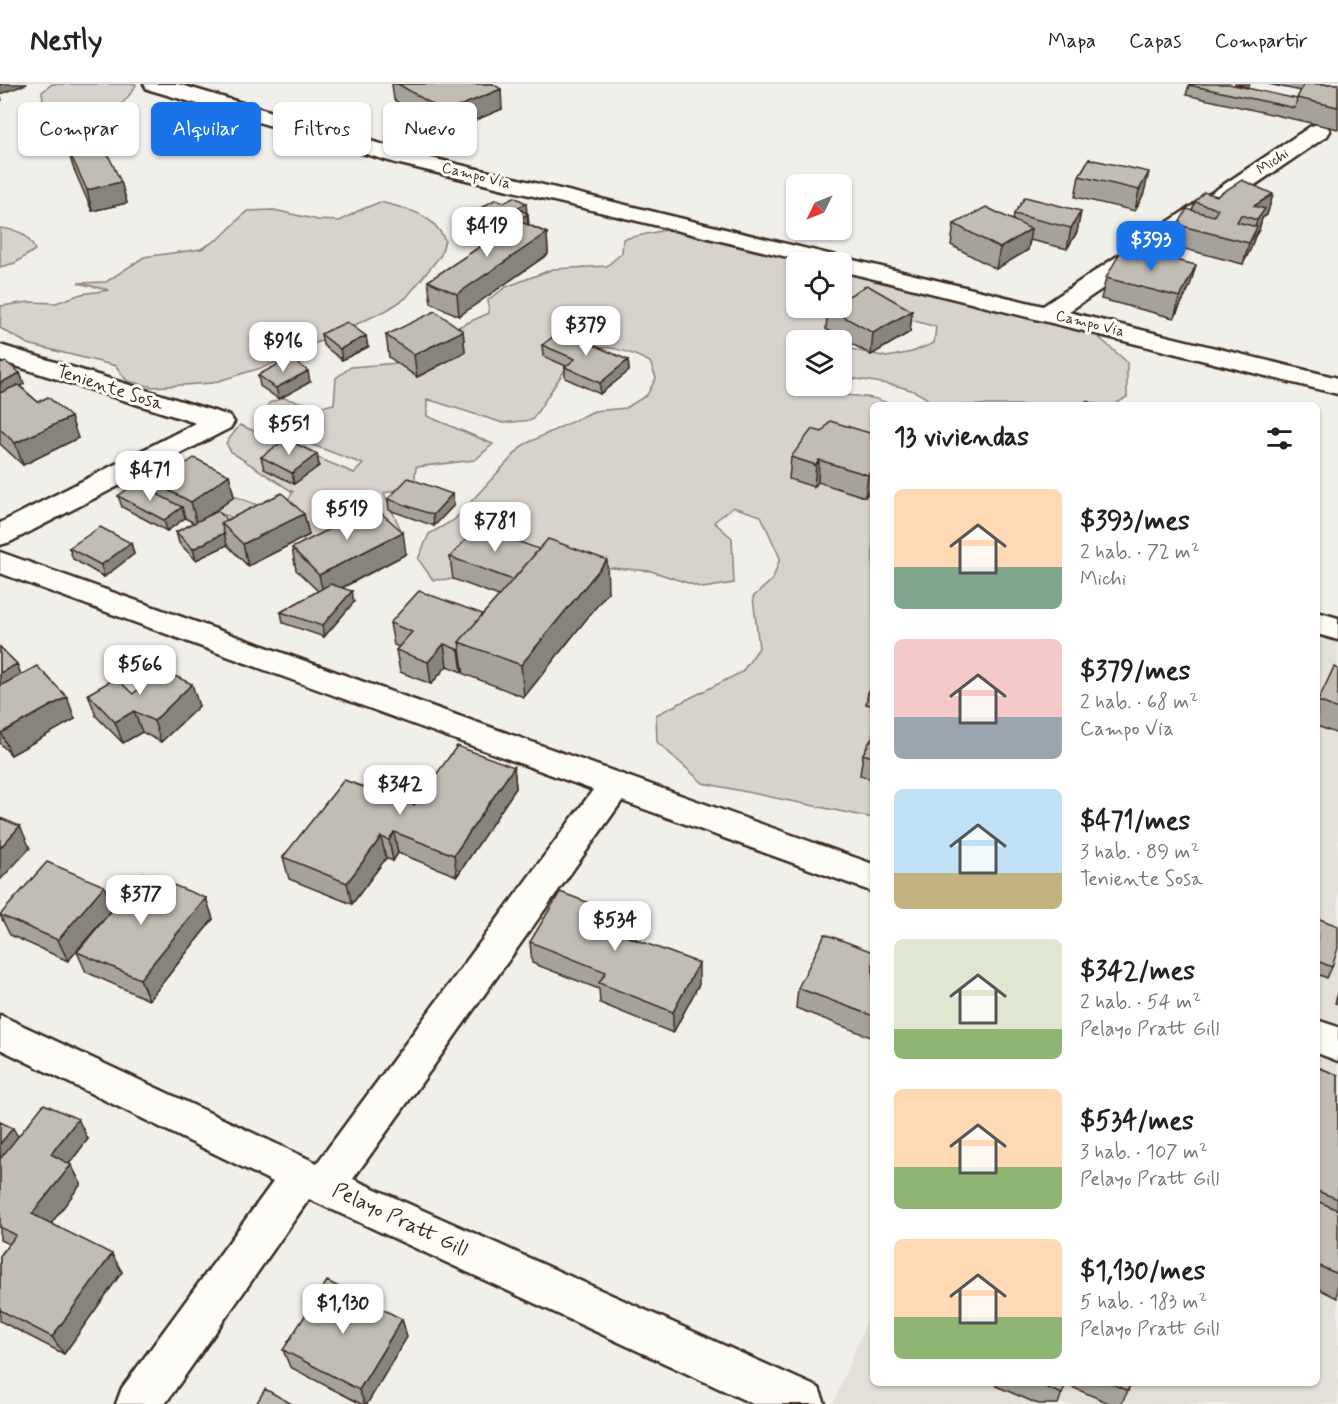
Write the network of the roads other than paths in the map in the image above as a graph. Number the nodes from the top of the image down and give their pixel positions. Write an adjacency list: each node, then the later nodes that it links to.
1 (154, 84): 3 (street, Campo Via)
2 (1319, 131): 5 (street, Michi)
3 (795, 252)
4 (852, 266): 5 (street, Campo Via)
5 (1048, 314): 7 (street, Campo Via)
6 (0, 353): 8 (street, Teniente Sosa)
7 (1338, 386)
8 (0, 535)
9 (0, 562): 12 (street)
10 (1320, 624): 11 (street)
11 (1338, 629)
12 (614, 786): 13 (street); 17 (street)
13 (870, 877)
14 (0, 1031): 17 (street, Pelayo Pratt Gill)
15 (1320, 1037): 16 (street)
16 (1338, 1044)
17 (313, 1180): 18 (street); 19 (street, Pelayo Pratt Gill)
18 (138, 1404)
19 (803, 1404)

